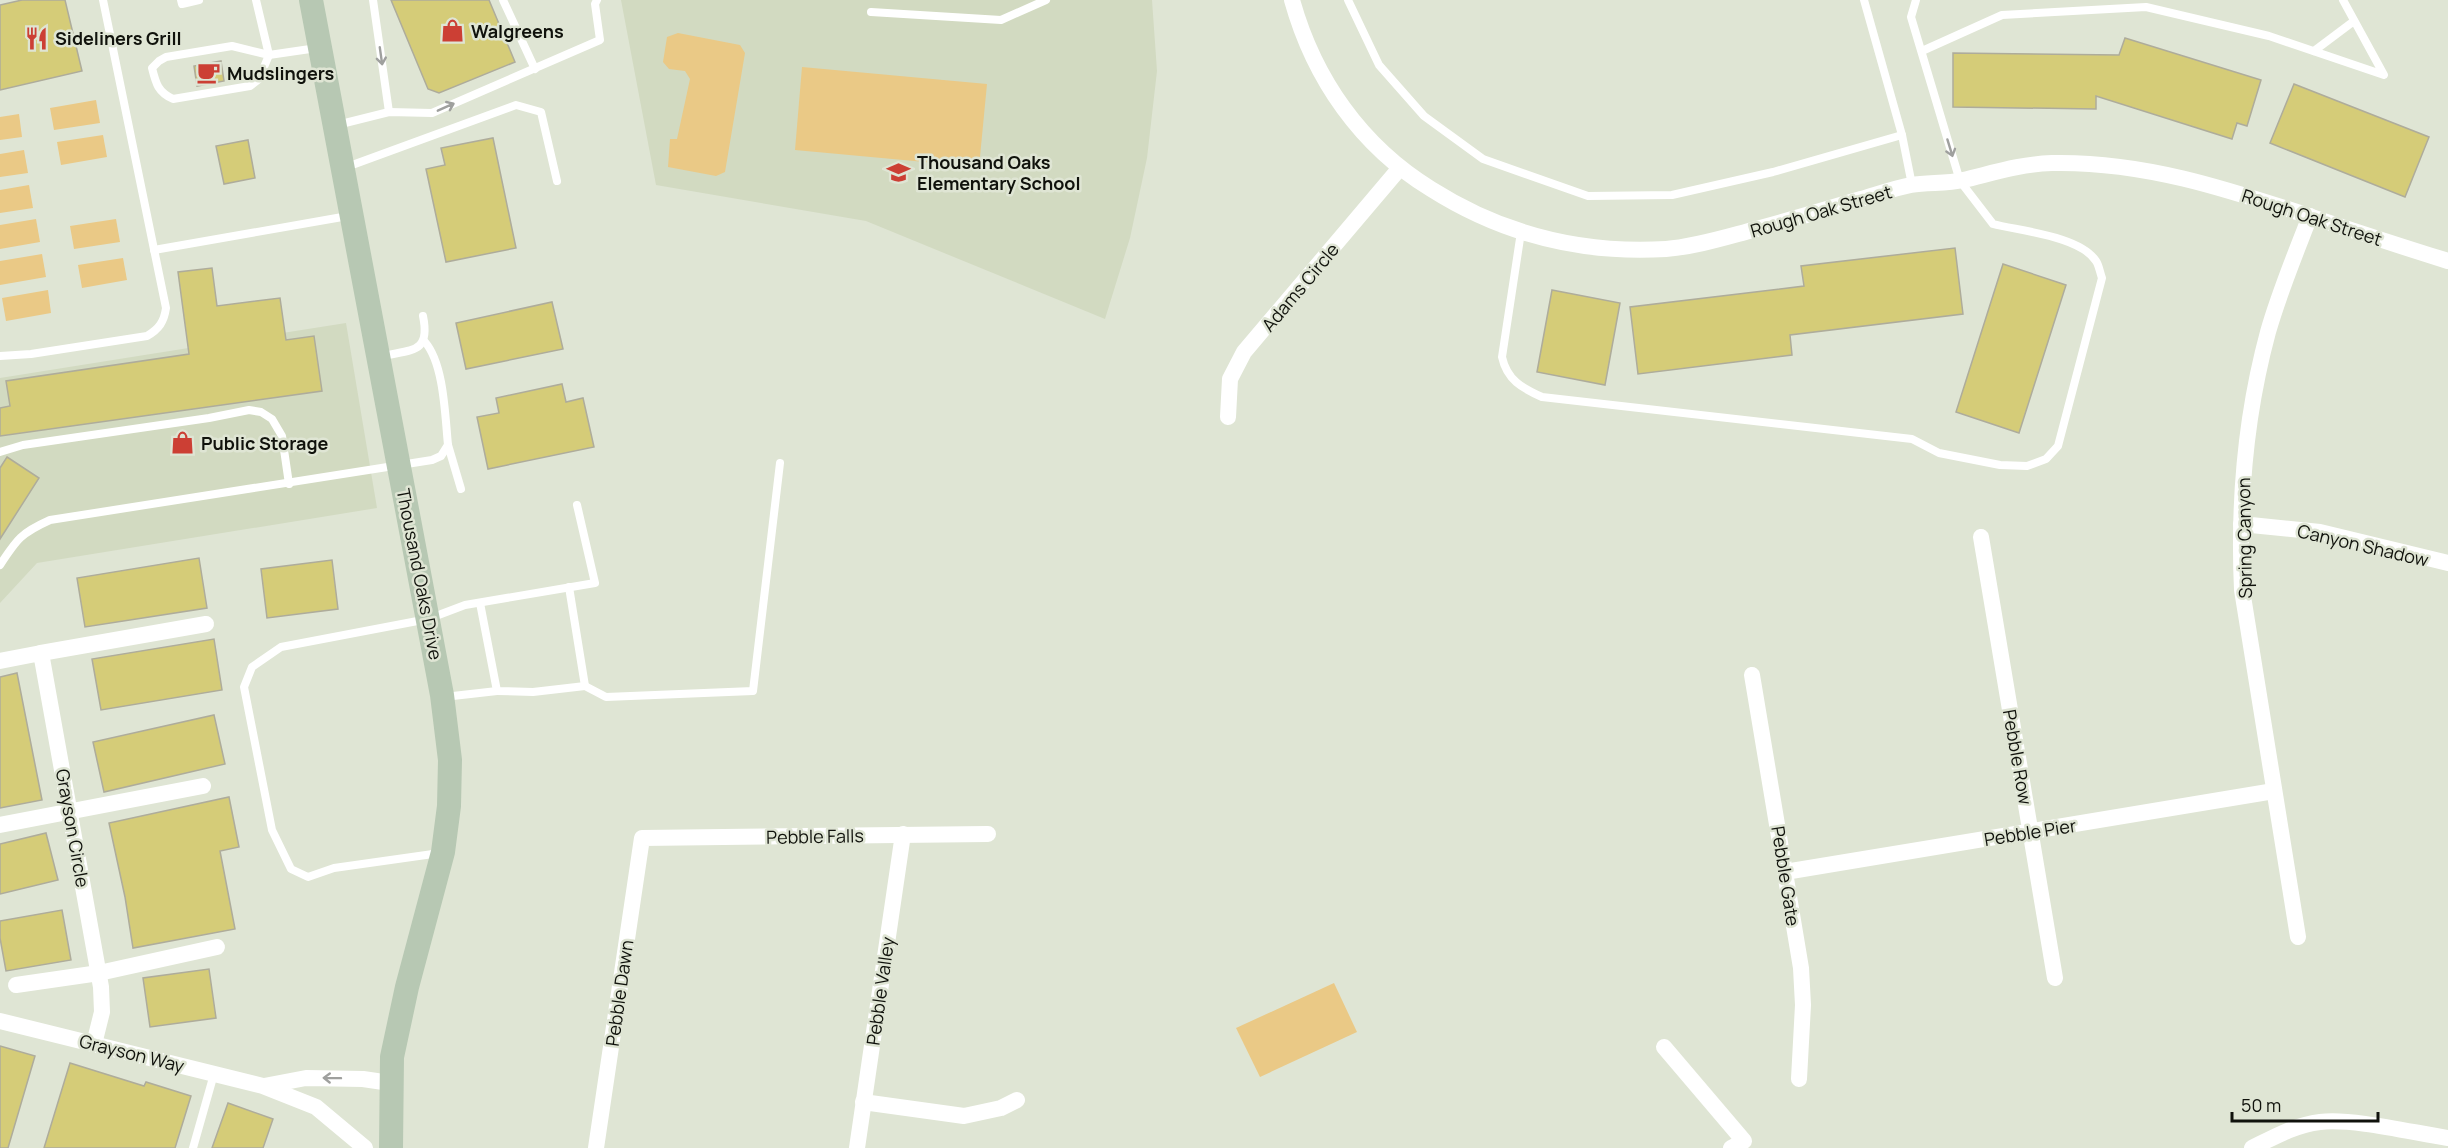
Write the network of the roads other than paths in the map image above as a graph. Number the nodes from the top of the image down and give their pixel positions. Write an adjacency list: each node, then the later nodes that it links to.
1 (103, 0): 33 (lane)
2 (181, 0): 3 (lane)
3 (199, 0)
4 (256, 0): 20 (lane)
5 (311, 0): 17 (main road, Thousand Oaks Drive)
6 (373, 0): 22 (lane, one-way to 22)
7 (503, 0): 21 (lane)
8 (597, 0): 21 (lane)
9 (1046, 0): 15 (lane)
10 (1292, 0): 26 (street, Rough Oak Street)
11 (1348, 0): 24 (lane)
12 (1864, 0): 24 (lane)
13 (1916, 0): 18 (lane)
14 (2343, 0): 16 (lane)
15 (871, 12)
16 (2355, 21): 19 (lane); 19 (lane)
17 (320, 48): 20 (lane); 23 (main road, Thousand Oaks Drive)
18 (1922, 51): 19 (lane); 28 (lane, one-way to 28)
19 (2314, 51)
20 (269, 55): 20 (lane)
21 (534, 69): 22 (lane, one-way to 21)
22 (389, 112): 23 (lane)
23 (335, 126): 25 (main road, Thousand Oaks Drive)
24 (1902, 135): 29 (lane)
25 (343, 168): 27 (lane); 30 (main road, Thousand Oaks Drive)
26 (1399, 169): 32 (street, Rough Oak Street); 39 (street, Adams Circle)
27 (557, 181)
28 (1960, 181): 29 (street, Rough Oak Street); 31 (street, Rough Oak Street); 32 (lane)
29 (1912, 185): 32 (street, Rough Oak Street)
30 (352, 215): 33 (lane); 38 (main road, Thousand Oaks Drive)
31 (2310, 216): 34 (street, Rough Oak Street); 47 (street, Spring Canyon)
32 (1521, 232)
33 (154, 250): 37 (lane)
34 (2448, 261)
35 (423, 316): 36 (lane)
36 (425, 342): 38 (lane); 40 (lane)
37 (0, 356)
38 (379, 357): 43 (main road, Thousand Oaks Drive)
39 (1228, 417)
40 (448, 444): 43 (lane); 45 (lane)
41 (0, 452): 44 (lane)
42 (780, 463): 58 (lane)
43 (399, 464): 44 (lane); 53 (main road, Thousand Oaks Drive)
44 (289, 484): 50 (lane)
45 (461, 489)
46 (577, 505): 51 (lane)
47 (2241, 524): 49 (street, Canyon Shadow); 62 (street, Spring Canyon)
48 (1981, 537): 65 (street, Pebble Row)
49 (2448, 563)
50 (0, 565)
51 (569, 587): 52 (lane); 58 (lane)
52 (480, 603): 53 (lane); 59 (lane)
53 (428, 619): 60 (main road, Thousand Oaks Drive); 69 (lane)
54 (206, 624): 55 (street)
55 (41, 653): 56 (street); 63 (street, Grayson Circle)
56 (0, 661)
57 (1752, 675): 70 (street, Pebble Gate)
58 (585, 686): 59 (lane)
59 (497, 691): 60 (lane)
60 (443, 697): 69 (main road, Thousand Oaks Drive)
61 (203, 786): 63 (street)
62 (2274, 791): 65 (street, Pebble Pier); 71 (street, Spring Canyon)
63 (70, 812): 64 (street); 73 (street, Grayson Circle)
64 (0, 825)
65 (2031, 832): 70 (street, Pebble Pier); 74 (street, Pebble Row)
66 (903, 834): 67 (street, Pebble Falls); 68 (street, Pebble Falls); 84 (street, Pebble Valley)
67 (988, 834)
68 (642, 838): 89 (street, Pebble Dawn)
69 (443, 852): 81 (main road, Thousand Oaks Drive)
70 (1785, 872): 80 (street, Pebble Gate)
71 (2298, 937)
72 (217, 946): 73 (street)
73 (99, 973): 75 (street); 77 (street, Grayson Circle)
74 (2055, 978)
75 (16, 985)
76 (0, 1021): 77 (street, Grayson Way)
77 (94, 1044): 79 (street, Grayson Way)
78 (1664, 1047): 91 (street)
79 (214, 1074): 82 (street, Grayson Way); 86 (lane)
80 (1799, 1079)
81 (390, 1083): 82 (street, Grayson Way, one-way to 82); 88 (main road, Thousand Oaks Drive)
82 (263, 1086): 87 (street, Grayson Way)
83 (1017, 1100): 84 (street)
84 (863, 1102): 90 (street, Pebble Valley)
85 (2448, 1138): 92 (street)
86 (193, 1148)
87 (365, 1148)
88 (391, 1148)
89 (596, 1148)
90 (857, 1148)
91 (1731, 1148)
92 (2252, 1148)

